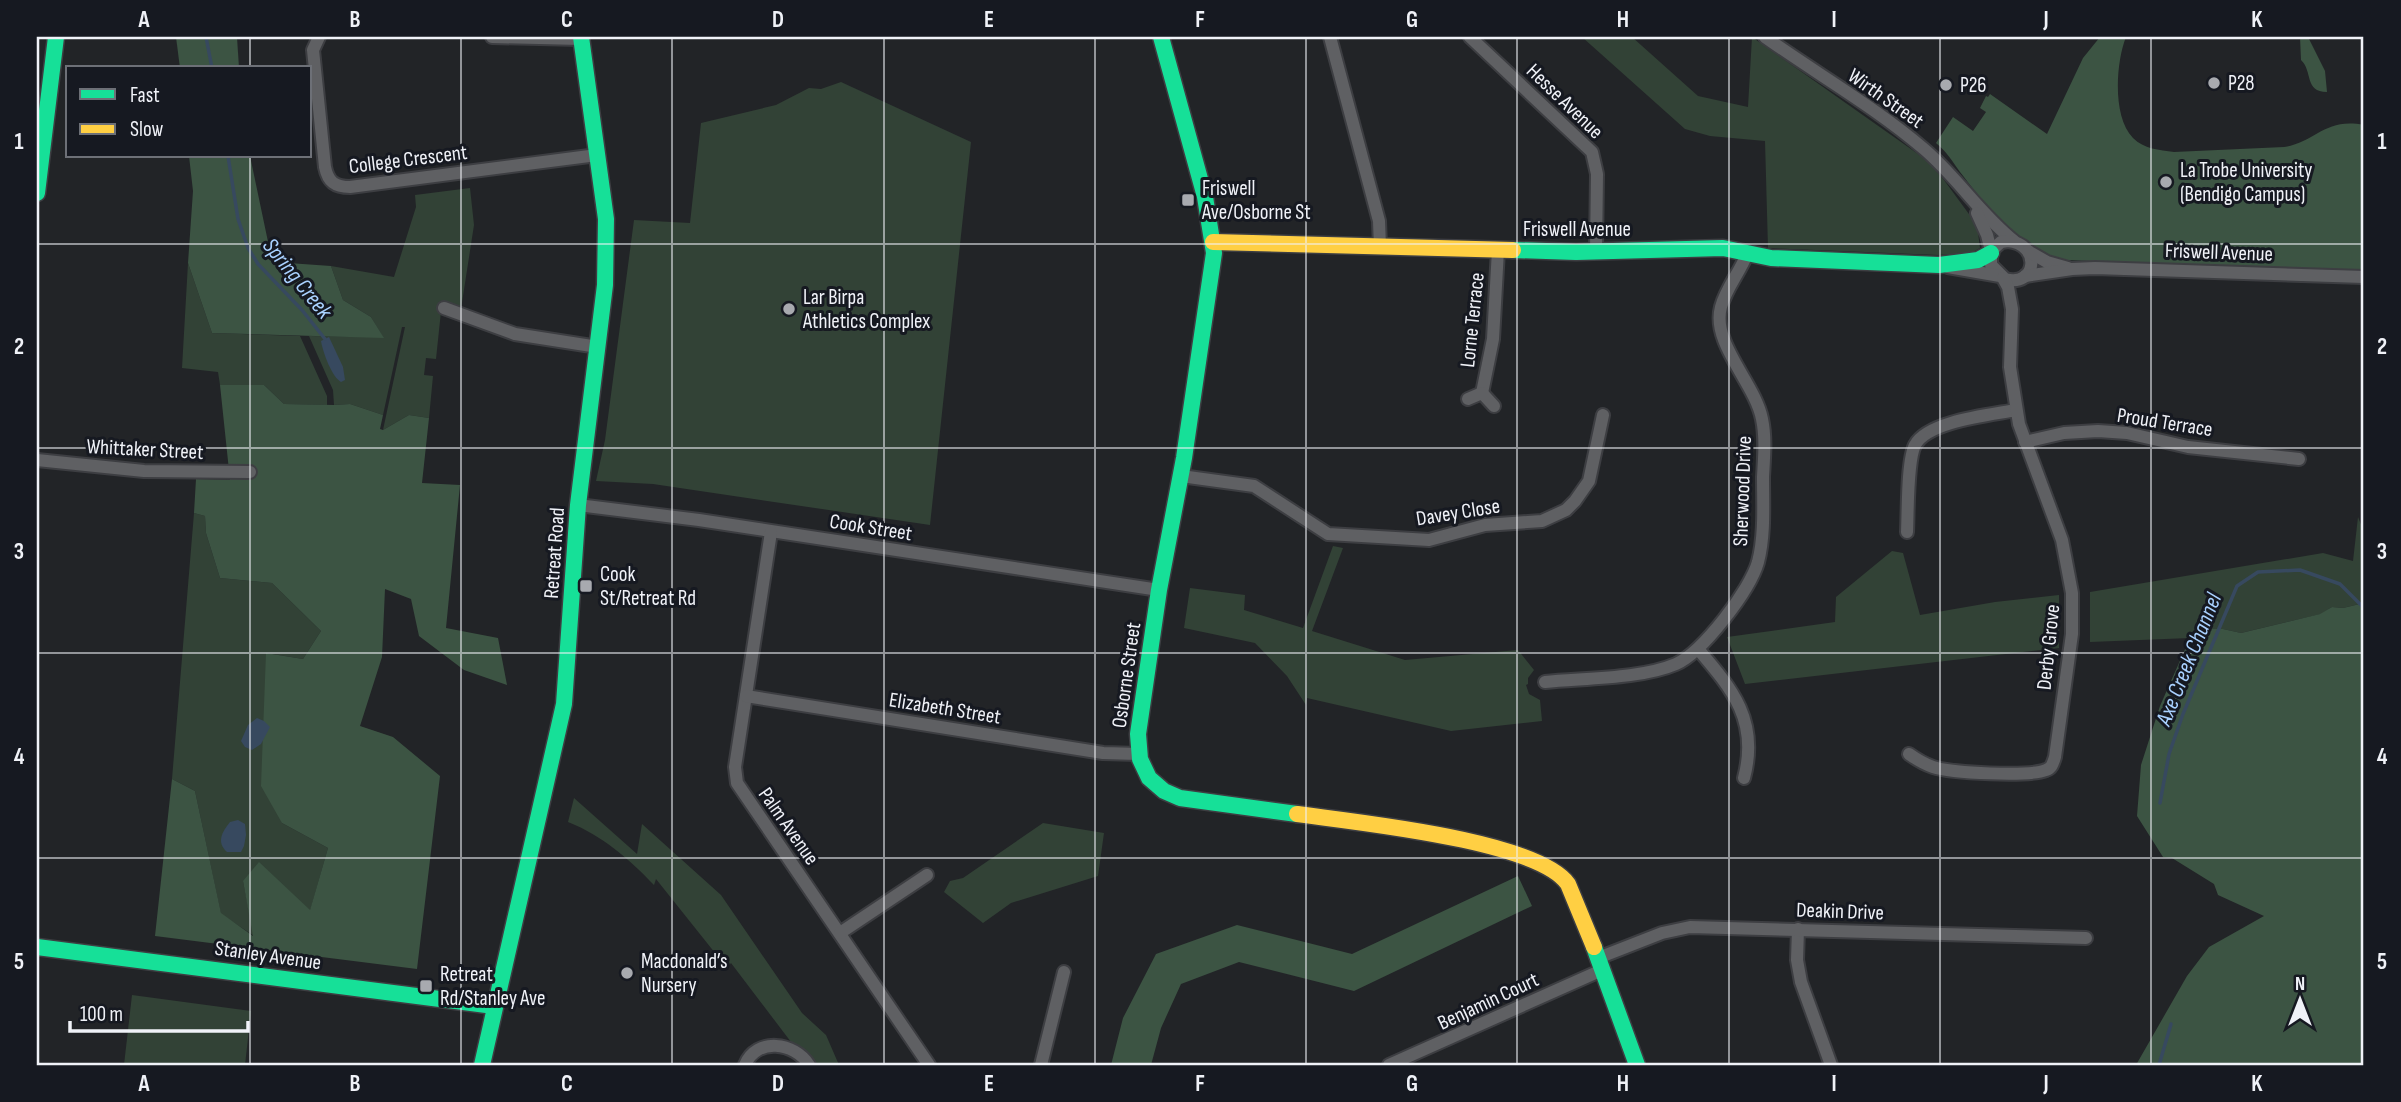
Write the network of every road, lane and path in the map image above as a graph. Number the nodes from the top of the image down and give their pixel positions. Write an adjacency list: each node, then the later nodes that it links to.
1 (56, 37): 10 (street)
2 (319, 37): 9 (street, College Crescent)
3 (492, 37): 8 (street)
4 (1161, 37): 13 (street, Osborne Street)
5 (1330, 37): 14 (street)
6 (1469, 37): 17 (street, Hesse Avenue)
7 (1765, 37): 11 (street, Wirth Street)
8 (581, 38): 9 (street, Retreat Road)
9 (597, 155): 27 (street, Retreat Road)
10 (37, 193)
11 (1973, 203): 12 (street, Wirth Street); 18 (street, Wirth Street)
12 (2014, 241): 16 (street); 18 (street)
13 (1213, 242): 14 (street, Friswell Avenue); 37 (street, Osborne Street)
14 (1380, 247): 15 (street, Friswell Avenue)
15 (1498, 250): 17 (street, Friswell Avenue); 28 (street, Lorne Terrace)
16 (2028, 251): 21 (street, Friswell Avenue); 23 (street)
17 (1596, 252): 19 (street, Friswell Avenue)
18 (1991, 252): 20 (street, Friswell Avenue); 22 (street)
19 (1747, 254): 20 (street, Friswell Avenue); 42 (street, Sherwood Drive)
20 (1939, 265): 22 (street, Friswell Avenue)
21 (2072, 269): 23 (street, Friswell Avenue); 24 (street, Friswell Avenue)
22 (2001, 277): 23 (street); 26 (street, Derby Grove)
23 (2024, 277): 26 (street, Derby Grove)
24 (2364, 277)
25 (444, 308): 27 (street)
26 (2012, 309): 31 (street, Derby Grove)
27 (598, 347): 38 (street, Retreat Road)
28 (1482, 393): 29 (street, Lorne Terrace); 30 (street, Lorne Terrace)
29 (1468, 399)
30 (1494, 406)
31 (2016, 410): 33 (street, Derby Grove); 40 (street)
32 (1602, 415): 37 (street, Davey Close)
33 (2025, 442): 34 (street, Proud Terrace); 46 (street, Derby Grove)
34 (2299, 459)
35 (37, 460): 36 (street, Whittaker Street)
36 (250, 472)
37 (1181, 476): 41 (street, Osborne Street)
38 (578, 505): 39 (street, Cook Street); 55 (street, Retreat Road)
39 (771, 531): 41 (street, Cook Street); 44 (street, Palm Avenue)
40 (1907, 532)
41 (1159, 590): 45 (street, Osborne Street)
42 (1698, 649): 43 (street, Sherwood Drive); 47 (street)
43 (1545, 682)
44 (746, 696): 45 (street, Elizabeth Street); 50 (street, Palm Avenue)
45 (1139, 754): 53 (street, Osborne Street)
46 (1909, 754)
47 (1744, 778)
48 (927, 875): 50 (street)
49 (1798, 929): 51 (street, Deakin Drive); 53 (street, Deakin Drive); 63 (street)
50 (840, 933): 59 (street, Palm Avenue)
51 (2086, 938)
52 (37, 947): 55 (street, Stanley Avenue)
53 (1600, 964): 61 (street, Benjamin Court); 62 (street, Osborne Street)
54 (1064, 972): 60 (street)
55 (494, 1006): 56 (street, Retreat Road)
56 (481, 1065)
57 (745, 1065): 58 (street)
58 (809, 1065)
59 (929, 1065)
60 (1041, 1065)
61 (1389, 1065)
62 (1637, 1065)
63 (1831, 1065)

